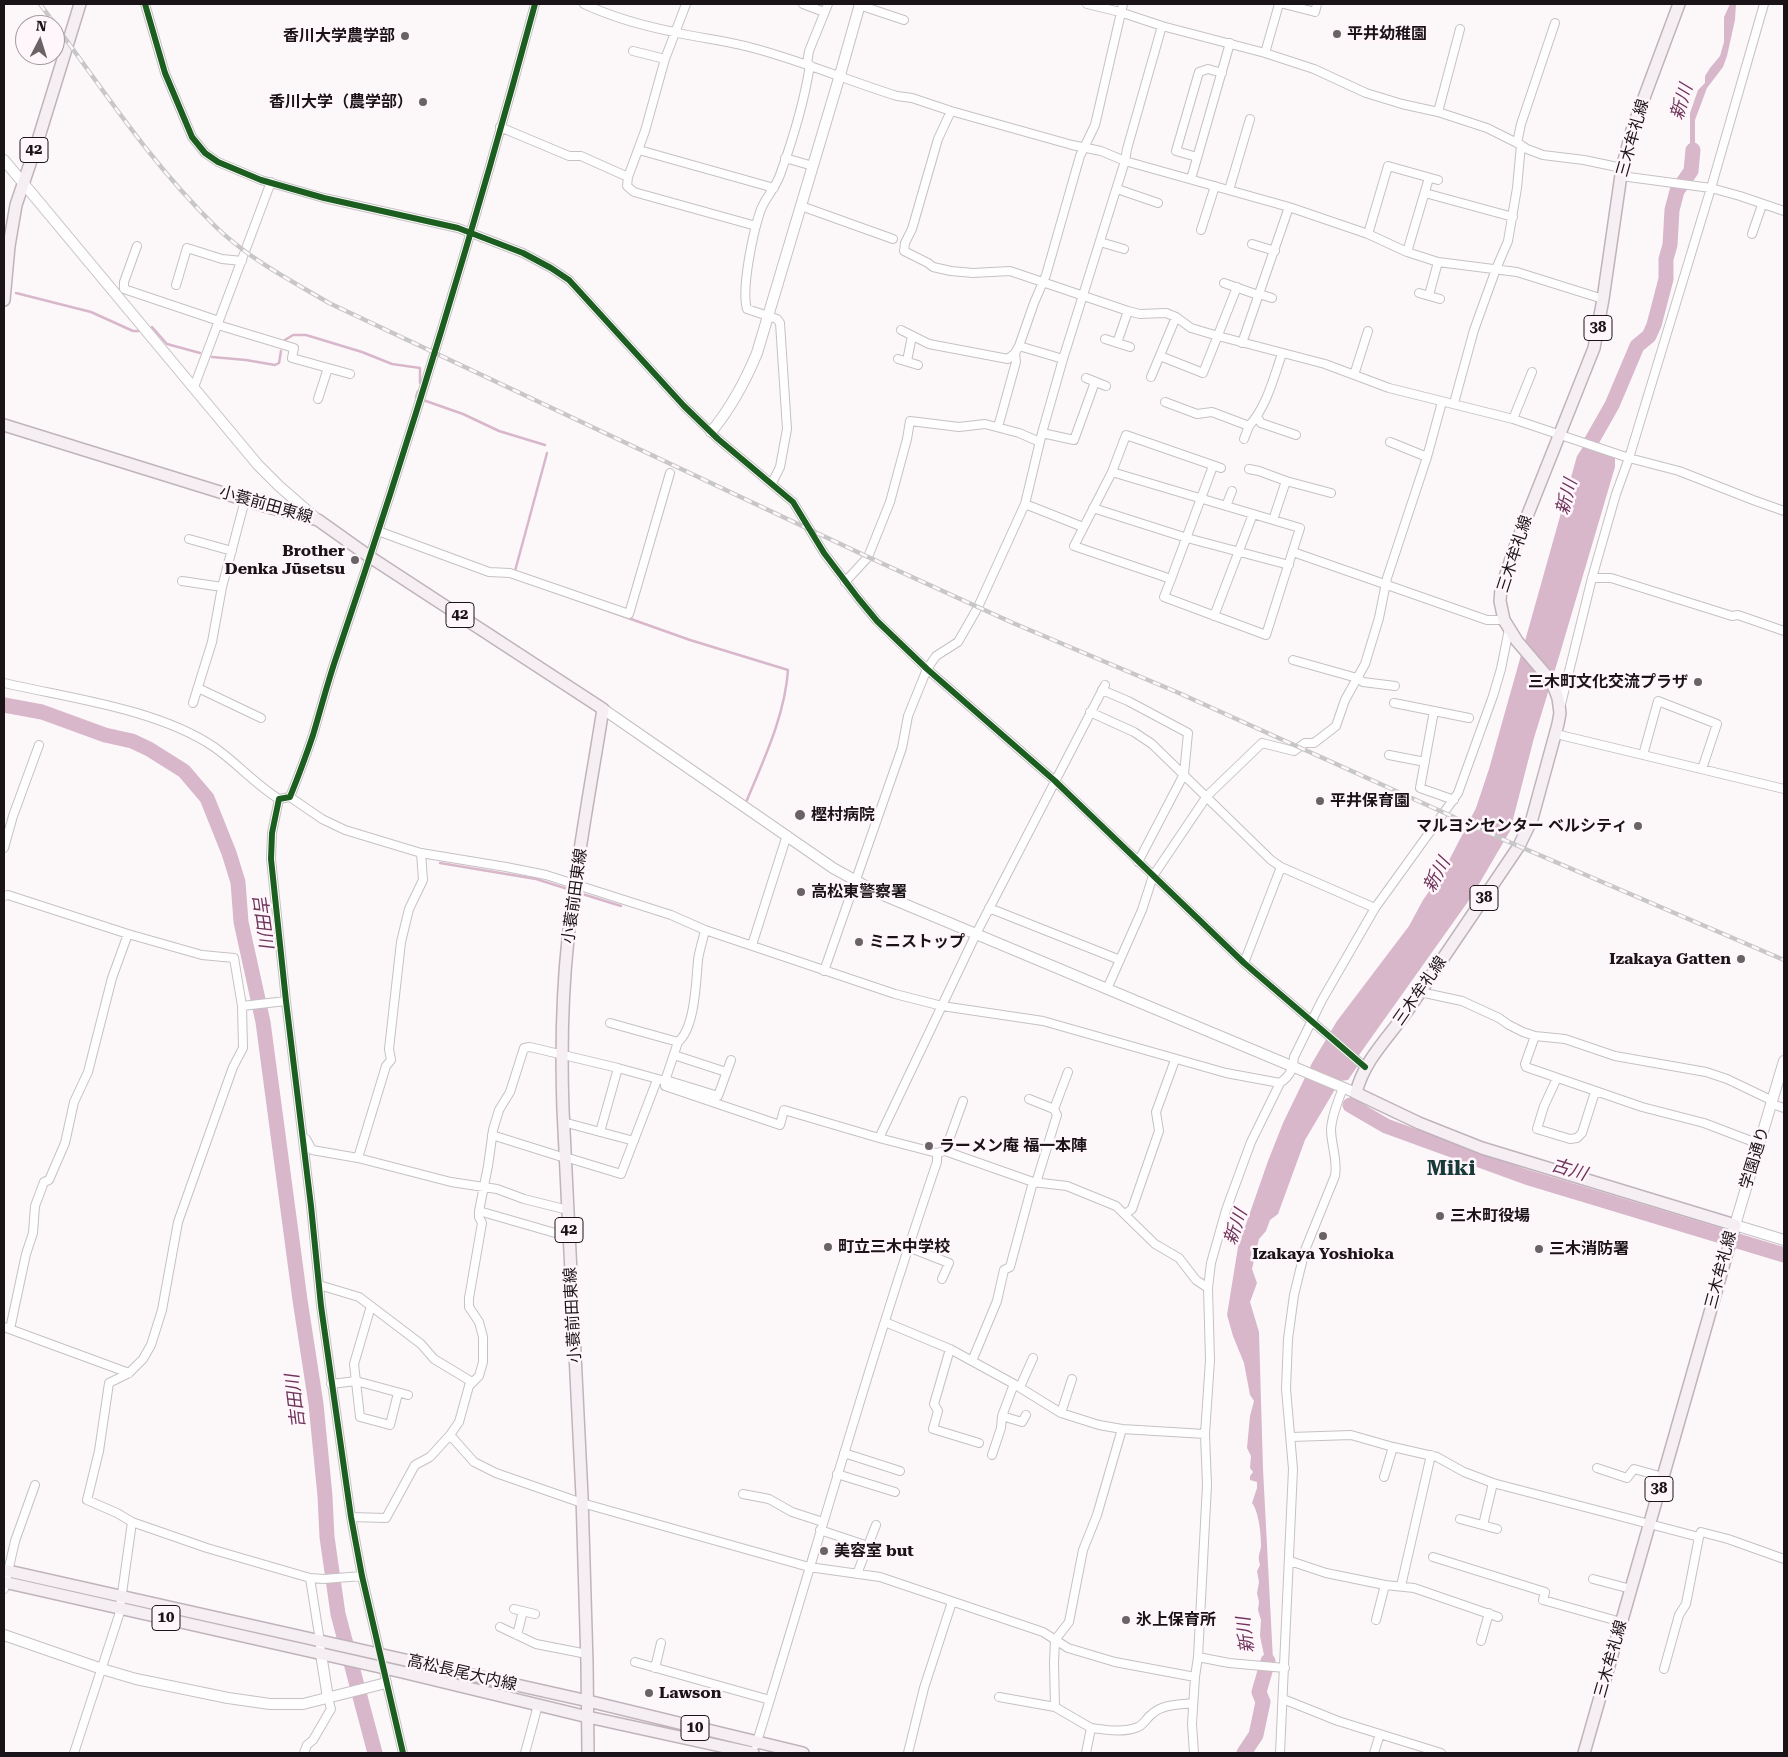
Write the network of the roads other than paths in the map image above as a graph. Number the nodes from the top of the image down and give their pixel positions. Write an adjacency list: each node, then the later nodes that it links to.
1 (80, 4): 47 (main road, 42)
2 (145, 4): 48 (street)
3 (534, 4): 33 (street)
4 (584, 4): 22 (street)
5 (686, 4): 22 (street)
6 (802, 4): 16 (street)
7 (828, 4): 16 (street)
8 (1087, 4): 17 (street)
9 (1122, 4): 17 (street)
10 (1279, 4): 25 (street)
11 (1284, 4): 12 (street)
12 (1317, 4)
13 (1678, 4): 42 (main road, 三木牟礼線 / 38)
14 (1764, 4): 51 (street)
15 (859, 5): 18 (street); 29 (street)
16 (824, 12): 27 (street)
17 (1120, 12): 20 (street); 35 (street)
18 (904, 20)
19 (1555, 22): 34 (street)
20 (1162, 26): 23 (street); 40 (street)
21 (1460, 29): 31 (street)
22 (675, 32): 26 (street); 27 (street)
23 (1230, 43): 25 (street); 28 (street)
24 (633, 51): 26 (street)
25 (1265, 53): 31 (street)
26 (665, 59): 36 (street)
27 (808, 65): 29 (street); 38 (street)
28 (1222, 73): 37 (street); 37 (street)
29 (840, 75): 30 (street); 41 (street)
30 (951, 111): 35 (street); 77 (street)
31 (1438, 112): 34 (street)
32 (1250, 119): 53 (street)
33 (500, 127): 43 (street); 63 (street)
34 (1519, 144): 42 (street); 60 (street)
35 (1085, 146): 40 (street); 77 (street)
36 (639, 150): 43 (street); 50 (street)
37 (1197, 157): 45 (street)
38 (785, 158): 41 (street); 50 (street)
39 (4, 160): 47 (street)
40 (1125, 161): 45 (street); 52 (street)
41 (813, 166): 57 (street)
42 (1621, 172): 51 (street); 88 (main road, 三木牟礼線 / 38)
43 (628, 177): 61 (street)
44 (1429, 178): 46 (street); 54 (street); 64 (street)
45 (1191, 179): 49 (street)
46 (1438, 180)
47 (22, 182): 81 (street); 89 (main road, 42)
48 (271, 182): 63 (street); 74 (street)
49 (1215, 186): 53 (street); 62 (street)
50 (774, 188): 61 (street)
51 (1708, 188): 56 (street); 136 (street)
52 (1116, 189): 55 (street); 67 (street)
53 (1229, 190): 58 (street)
54 (1425, 192): 60 (street); 71 (street)
55 (1158, 204)
56 (1762, 205): 59 (street); 65 (street)
57 (801, 206): 66 (street); 91 (street)
58 (1289, 207): 64 (street); 72 (street)
59 (1784, 211)
60 (1513, 217): 76 (street)
61 (756, 226): 91 (street)
62 (1201, 230)
63 (471, 233): 128 (street); 154 (street)
64 (1368, 234): 71 (street)
65 (1752, 234)
66 (893, 239)
67 (1100, 242): 70 (street); 85 (street)
68 (1252, 244): 72 (street)
69 (137, 246): 81 (street)
70 (1124, 250)
71 (1407, 252): 75 (street)
72 (1274, 253): 73 (street); 83 (street)
73 (1282, 258)
74 (242, 261): 79 (street); 93 (street)
75 (1438, 262): 76 (street); 84 (street)
76 (1496, 269): 88 (street); 122 (street)
77 (1043, 282): 85 (street); 101 (street)
78 (1224, 283): 80 (street)
79 (176, 285)
80 (1236, 287): 83 (street); 97 (street)
81 (120, 292): 93 (street); 118 (street)
82 (1419, 293): 84 (street)
83 (1259, 294): 86 (street); 100 (street)
84 (1429, 295): 87 (street)
85 (1083, 296): 90 (street); 107 (street)
86 (1272, 298)
87 (1440, 299)
88 (1604, 299): 130 (main road, 三木牟礼線 / 38)
89 (4, 300)
90 (1128, 312): 92 (street); 99 (street)
91 (767, 316): 128 (street); 141 (street)
92 (1176, 317): 97 (street); 105 (street)
93 (218, 323): 110 (street); 118 (street)
94 (901, 330): 96 (street)
95 (1368, 331): 113 (street)
96 (912, 336): 103 (street); 108 (street)
97 (1218, 336): 100 (street); 105 (street)
98 (1104, 339): 99 (street)
99 (1116, 343): 102 (street)
100 (1242, 343): 104 (street)
101 (1019, 346): 103 (street); 107 (street)
102 (1130, 347)
103 (1015, 353): 127 (street)
104 (1282, 354): 113 (street); 123 (street)
105 (1160, 356): 114 (street)
106 (898, 359): 108 (street)
107 (1063, 359): 129 (street)
108 (907, 361): 109 (street)
109 (918, 365)
110 (328, 368): 112 (street); 119 (street)
111 (1532, 372): 124 (street)
112 (350, 374)
113 (1354, 375): 121 (street)
114 (1151, 377)
115 (1086, 378): 116 (street)
116 (1095, 382): 117 (street); 129 (street)
117 (1106, 386)
118 (194, 387): 151 (street)
119 (318, 399)
120 (1165, 402): 126 (street)
121 (1442, 402): 122 (street); 135 (street)
122 (1454, 404): 124 (street)
123 (1257, 418): 126 (street); 131 (street)
124 (1513, 418): 130 (street)
125 (4, 424): 145 (main road, 小蓑前田東線 / 42)
126 (1249, 426): 132 (street)
127 (998, 427): 133 (street); 165 (street)
128 (711, 432): 141 (street)
129 (1042, 433): 133 (street)
130 (1560, 434): 136 (street); 169 (main road, 三木牟礼線 / 38)
131 (1296, 435)
132 (1244, 439)
133 (1040, 442): 146 (street)
134 (1390, 442): 135 (street)
135 (1427, 457): 166 (street)
136 (1629, 458): 149 (street); 162 (street)
137 (1249, 469): 140 (street)
138 (1112, 472): 144 (street); 144 (street); 148 (street)
139 (670, 473): 154 (street)
140 (1286, 481): 143 (street); 152 (street)
141 (772, 483): 165 (street)
142 (1232, 491): 147 (street)
143 (1331, 493)
144 (1201, 499): 147 (street); 155 (street)
145 (245, 500): 151 (main road, 小蓑前田東線 / 42); 157 (street)
146 (1025, 504): 153 (street); 172 (street)
147 (1226, 506): 150 (street)
148 (1093, 508): 153 (street); 155 (street)
149 (1784, 511)
150 (1253, 514): 152 (street); 158 (street)
151 (318, 520): 160 (main road, 小蓑前田東線 / 42)
152 (1273, 520): 159 (street)
153 (1083, 527): 163 (street)
154 (378, 531): 160 (street)
155 (1187, 538): 158 (street); 163 (street)
156 (189, 539): 157 (street)
157 (232, 551): 167 (street)
158 (1238, 551): 161 (street); 168 (street)
159 (1293, 552): 161 (street); 166 (street)
160 (370, 557): 179 (main road, 小蓑前田東線 / 42); 195 (street)
161 (1289, 565): 168 (street)
162 (1592, 578): 170 (street); 182 (street)
163 (1171, 579): 168 (street)
164 (182, 581): 167 (street)
165 (845, 582): 172 (street)
166 (1386, 585): 169 (street); 173 (street)
167 (222, 588): 176 (street)
168 (1214, 616)
169 (1506, 624): 182 (main road, 三木牟礼線 / 38); 197 (street)
170 (1784, 631)
171 (1293, 660): 173 (street)
172 (928, 669): 192 (street); 204 (street)
173 (1357, 678): 175 (street); 194 (street)
174 (4, 683): 196 (street)
175 (1395, 686)
176 (198, 688): 177 (street); 183 (street)
177 (193, 703)
178 (1394, 703): 180 (street)
179 (603, 709): 198 (street); 205 (main road, 小蓑前田東線 / 42)
180 (1434, 711): 184 (street); 189 (street)
181 (1090, 712): 191 (street); 191 (street); 192 (street)
182 (1560, 713): 185 (main road, 三木牟礼線 / 38)
183 (261, 718)
184 (1469, 718)
185 (1556, 734): 188 (street); 217 (main road, 三木牟礼線 / 38)
186 (39, 745): 199 (street)
187 (1389, 755): 189 (street)
188 (1643, 755): 190 (street); 190 (street)
189 (1425, 762): 197 (street)
190 (1702, 769): 193 (street)
191 (1184, 774): 194 (street); 201 (street)
192 (1055, 780): 201 (street); 207 (street)
193 (1784, 789)
194 (1207, 796): 202 (street); 203 (street)
195 (290, 798): 196 (street); 200 (street)
196 (279, 799): 218 (street)
197 (1454, 800): 208 (street)
198 (787, 835): 204 (street); 212 (street)
199 (4, 848)
200 (421, 853): 205 (street); 253 (street)
201 (1138, 862): 203 (street)
202 (1282, 867): 208 (street); 214 (street)
203 (1153, 876): 213 (street); 214 (street)
204 (855, 880): 211 (street); 215 (street)
205 (575, 884): 209 (street); 225 (main road, 小蓑前田東線 / 42)
206 (4, 896): 210 (street)
207 (989, 908): 211 (street); 213 (street)
208 (1375, 908): 221 (street)
209 (705, 930): 212 (street); 224 (street)
210 (128, 934): 219 (street); 269 (street)
211 (976, 934): 216 (street); 220 (street)
212 (752, 945): 215 (street)
213 (1120, 960): 216 (street)
214 (1244, 963): 221 (street)
215 (824, 971): 220 (street)
216 (1107, 989): 231 (street)
217 (1420, 992): 223 (street); 230 (main road, 三木牟礼線 / 38)
218 (286, 1001): 219 (street); 247 (street)
219 (242, 1006): 273 (street)
220 (942, 1006): 228 (street); 249 (street)
221 (1312, 1021): 230 (street); 231 (street)
222 (610, 1023): 224 (street)
223 (1535, 1036): 235 (street); 242 (street)
224 (678, 1042): 226 (street)
225 (561, 1055): 232 (street); 245 (main road, 小蓑前田東線 / 42); 248 (street)
226 (674, 1055): 233 (street); 236 (street)
227 (731, 1060): 233 (street)
228 (1175, 1060): 237 (street); 259 (street)
229 (1784, 1061): 242 (street, 学園通り)
230 (1363, 1065): 238 (main road, 三木牟礼線 / 38)
231 (1293, 1067): 237 (street); 238 (street)
232 (618, 1068): 236 (street); 246 (street)
233 (726, 1072): 236 (street)
234 (1068, 1072): 244 (street)
235 (1557, 1078): 239 (street); 239 (street)
236 (663, 1080): 249 (street); 250 (street)
237 (1280, 1083): 266 (street)
238 (1346, 1089): 260 (main road, 三木牟礼線); 287 (street)
239 (1595, 1092): 251 (street)
240 (1029, 1099): 244 (street)
241 (963, 1101): 252 (street)
242 (1773, 1103): 243 (street); 251 (street, 学園通り)
243 (1784, 1108)
244 (1054, 1109): 255 (street)
245 (563, 1122): 246 (street); 254 (main road, 小蓑前田東線 / 42)
246 (600, 1132): 250 (street)
247 (303, 1134): 253 (street); 265 (street)
248 (492, 1135): 254 (street); 256 (street)
249 (879, 1138): 252 (street)
250 (634, 1141): 254 (street)
251 (1759, 1144): 260 (street, 学園通り)
252 (941, 1152): 255 (street); 263 (street)
253 (358, 1158): 256 (street)
254 (565, 1158): 257 (main road, 小蓑前田東線 / 42)
255 (1035, 1182): 259 (street); 272 (street)
256 (484, 1186): 257 (street); 258 (street)
257 (568, 1210): 261 (main road, 小蓑前田東線 / 42)
258 (479, 1211): 261 (street); 276 (street)
259 (1125, 1214): 266 (street)
260 (1735, 1225): 262 (street); 297 (main road, 三木牟礼線 / 38)
261 (569, 1237): 302 (main road, 小蓑前田東線 / 42)
262 (1784, 1240)
263 (908, 1247): 264 (street); 268 (street)
264 (942, 1279)
265 (319, 1285): 267 (street); 277 (street)
266 (1208, 1288): 285 (street)
267 (372, 1306): 275 (street); 276 (street)
268 (885, 1322): 270 (street); 290 (street)
269 (7, 1328): 273 (street)
270 (950, 1349): 272 (street); 288 (street)
271 (1033, 1358): 278 (street)
272 (972, 1361): 278 (street)
273 (129, 1372): 305 (street)
274 (1072, 1379): 281 (street)
275 (356, 1382): 277 (street); 279 (street); 279 (street)
276 (472, 1382): 286 (street)
277 (331, 1384): 303 (street)
278 (1017, 1386): 281 (street); 283 (street)
279 (398, 1393): 280 (street)
280 (408, 1395)
281 (1061, 1412): 284 (street)
282 (1026, 1415): 283 (street)
283 (1002, 1416): 291 (street)
284 (1122, 1429): 285 (street); 338 (street)
285 (1205, 1434): 343 (street)
286 (450, 1435): 302 (street); 303 (street)
287 (1291, 1436): 289 (street); 316 (street)
288 (979, 1443)
289 (1393, 1447): 292 (street); 296 (street)
290 (844, 1453): 294 (street); 295 (street)
291 (992, 1455)
292 (1431, 1456): 298 (street); 324 (street)
293 (1596, 1468): 297 (street)
294 (900, 1471)
295 (837, 1474): 300 (street); 306 (street)
296 (1384, 1477)
297 (1662, 1477): 307 (main road, 三木牟礼線 / 38)
298 (1493, 1483): 307 (street); 309 (street)
299 (35, 1485): 321 (street)
300 (895, 1492)
301 (743, 1494): 306 (street)
302 (582, 1503): 317 (street); 342 (main road, 小蓑前田東線 / 42)
303 (351, 1518): 319 (street)
304 (1460, 1519): 309 (street)
305 (132, 1522): 320 (street); 327 (street)
306 (823, 1522): 311 (street)
307 (1649, 1523): 312 (street); 325 (main road, 三木牟礼線 / 38)
308 (876, 1525): 313 (street)
309 (1483, 1525): 310 (street)
310 (1497, 1529)
311 (820, 1530): 313 (street); 317 (street)
312 (1699, 1537): 315 (street); 349 (street)
313 (868, 1546): 318 (street)
314 (1433, 1557): 334 (street)
315 (1784, 1560)
316 (1290, 1562): 323 (street); 347 (street)
317 (809, 1567): 318 (street); 355 (street)
318 (858, 1574): 326 (street)
319 (362, 1576): 320 (street); 344 (street)
320 (310, 1578): 341 (street)
321 (5, 1579): 327 (main road, 高松長尾大内線 / 10)
322 (1593, 1579): 325 (street)
323 (1385, 1585): 324 (street); 333 (street)
324 (1401, 1586): 331 (street)
325 (1631, 1589): 334 (main road, 三木牟礼線 / 38)
326 (952, 1602): 338 (street); 371 (street)
327 (122, 1603): 341 (main road, 高松長尾大内線 / 10); 348 (street)
328 (514, 1608): 329 (street)
329 (523, 1611): 330 (street); 337 (street)
330 (535, 1614)
331 (1489, 1614): 332 (street); 339 (street)
332 (1498, 1616)
333 (1376, 1620)
334 (1621, 1622): 377 (main road, 三木牟礼線 / 38)
335 (500, 1627): 337 (street)
336 (4, 1635): 348 (street)
337 (517, 1635): 342 (street)
338 (1055, 1640): 350 (street); 359 (street)
339 (1480, 1641)
340 (661, 1643): 346 (street)
341 (323, 1648): 344 (main road, 高松長尾大内線 / 10); 352 (street)
342 (587, 1654): 356 (main road, 小蓑前田東線 / 42)
343 (1198, 1657): 347 (street); 350 (street)
344 (378, 1660): 351 (street); 356 (main road, 高松長尾大内線 / 10); 358 (main road, 高松長尾大内線 / 10)
345 (635, 1662): 346 (street)
346 (654, 1668): 355 (street)
347 (1285, 1668): 354 (street)
348 (102, 1669): 352 (street); 365 (street)
349 (1664, 1669)
350 (1195, 1677): 357 (street)
351 (382, 1684): 352 (street); 367 (street)
352 (333, 1697): 366 (street)
353 (999, 1697): 359 (street)
354 (1283, 1699): 362 (street); 374 (street)
355 (770, 1700): 363 (street)
356 (588, 1701): 360 (main road, 小蓑前田東線 / 42); 363 (main road, 高松長尾大内線 / 10)
357 (1193, 1704): 361 (street); 373 (street)
358 (538, 1705): 360 (main road, 高松長尾大内線 / 10); 368 (street)
359 (1055, 1707): 361 (street)
360 (588, 1717): 363 (main road, 高松長尾大内線 / 10); 369 (main road, 小蓑前田東線 / 42)
361 (1091, 1728): 372 (street)
362 (1380, 1734): 364 (street); 375 (street)
363 (754, 1750): 370 (main road, 高松長尾大内線 / 10)
364 (1432, 1752): 376 (street)
365 (74, 1753)
366 (304, 1753)
367 (403, 1753)
368 (526, 1753)
369 (588, 1753)
370 (803, 1753)
371 (908, 1753)
372 (1086, 1753)
373 (1194, 1753)
374 (1280, 1753)
375 (1374, 1753)
376 (1441, 1753)
377 (1584, 1753)

